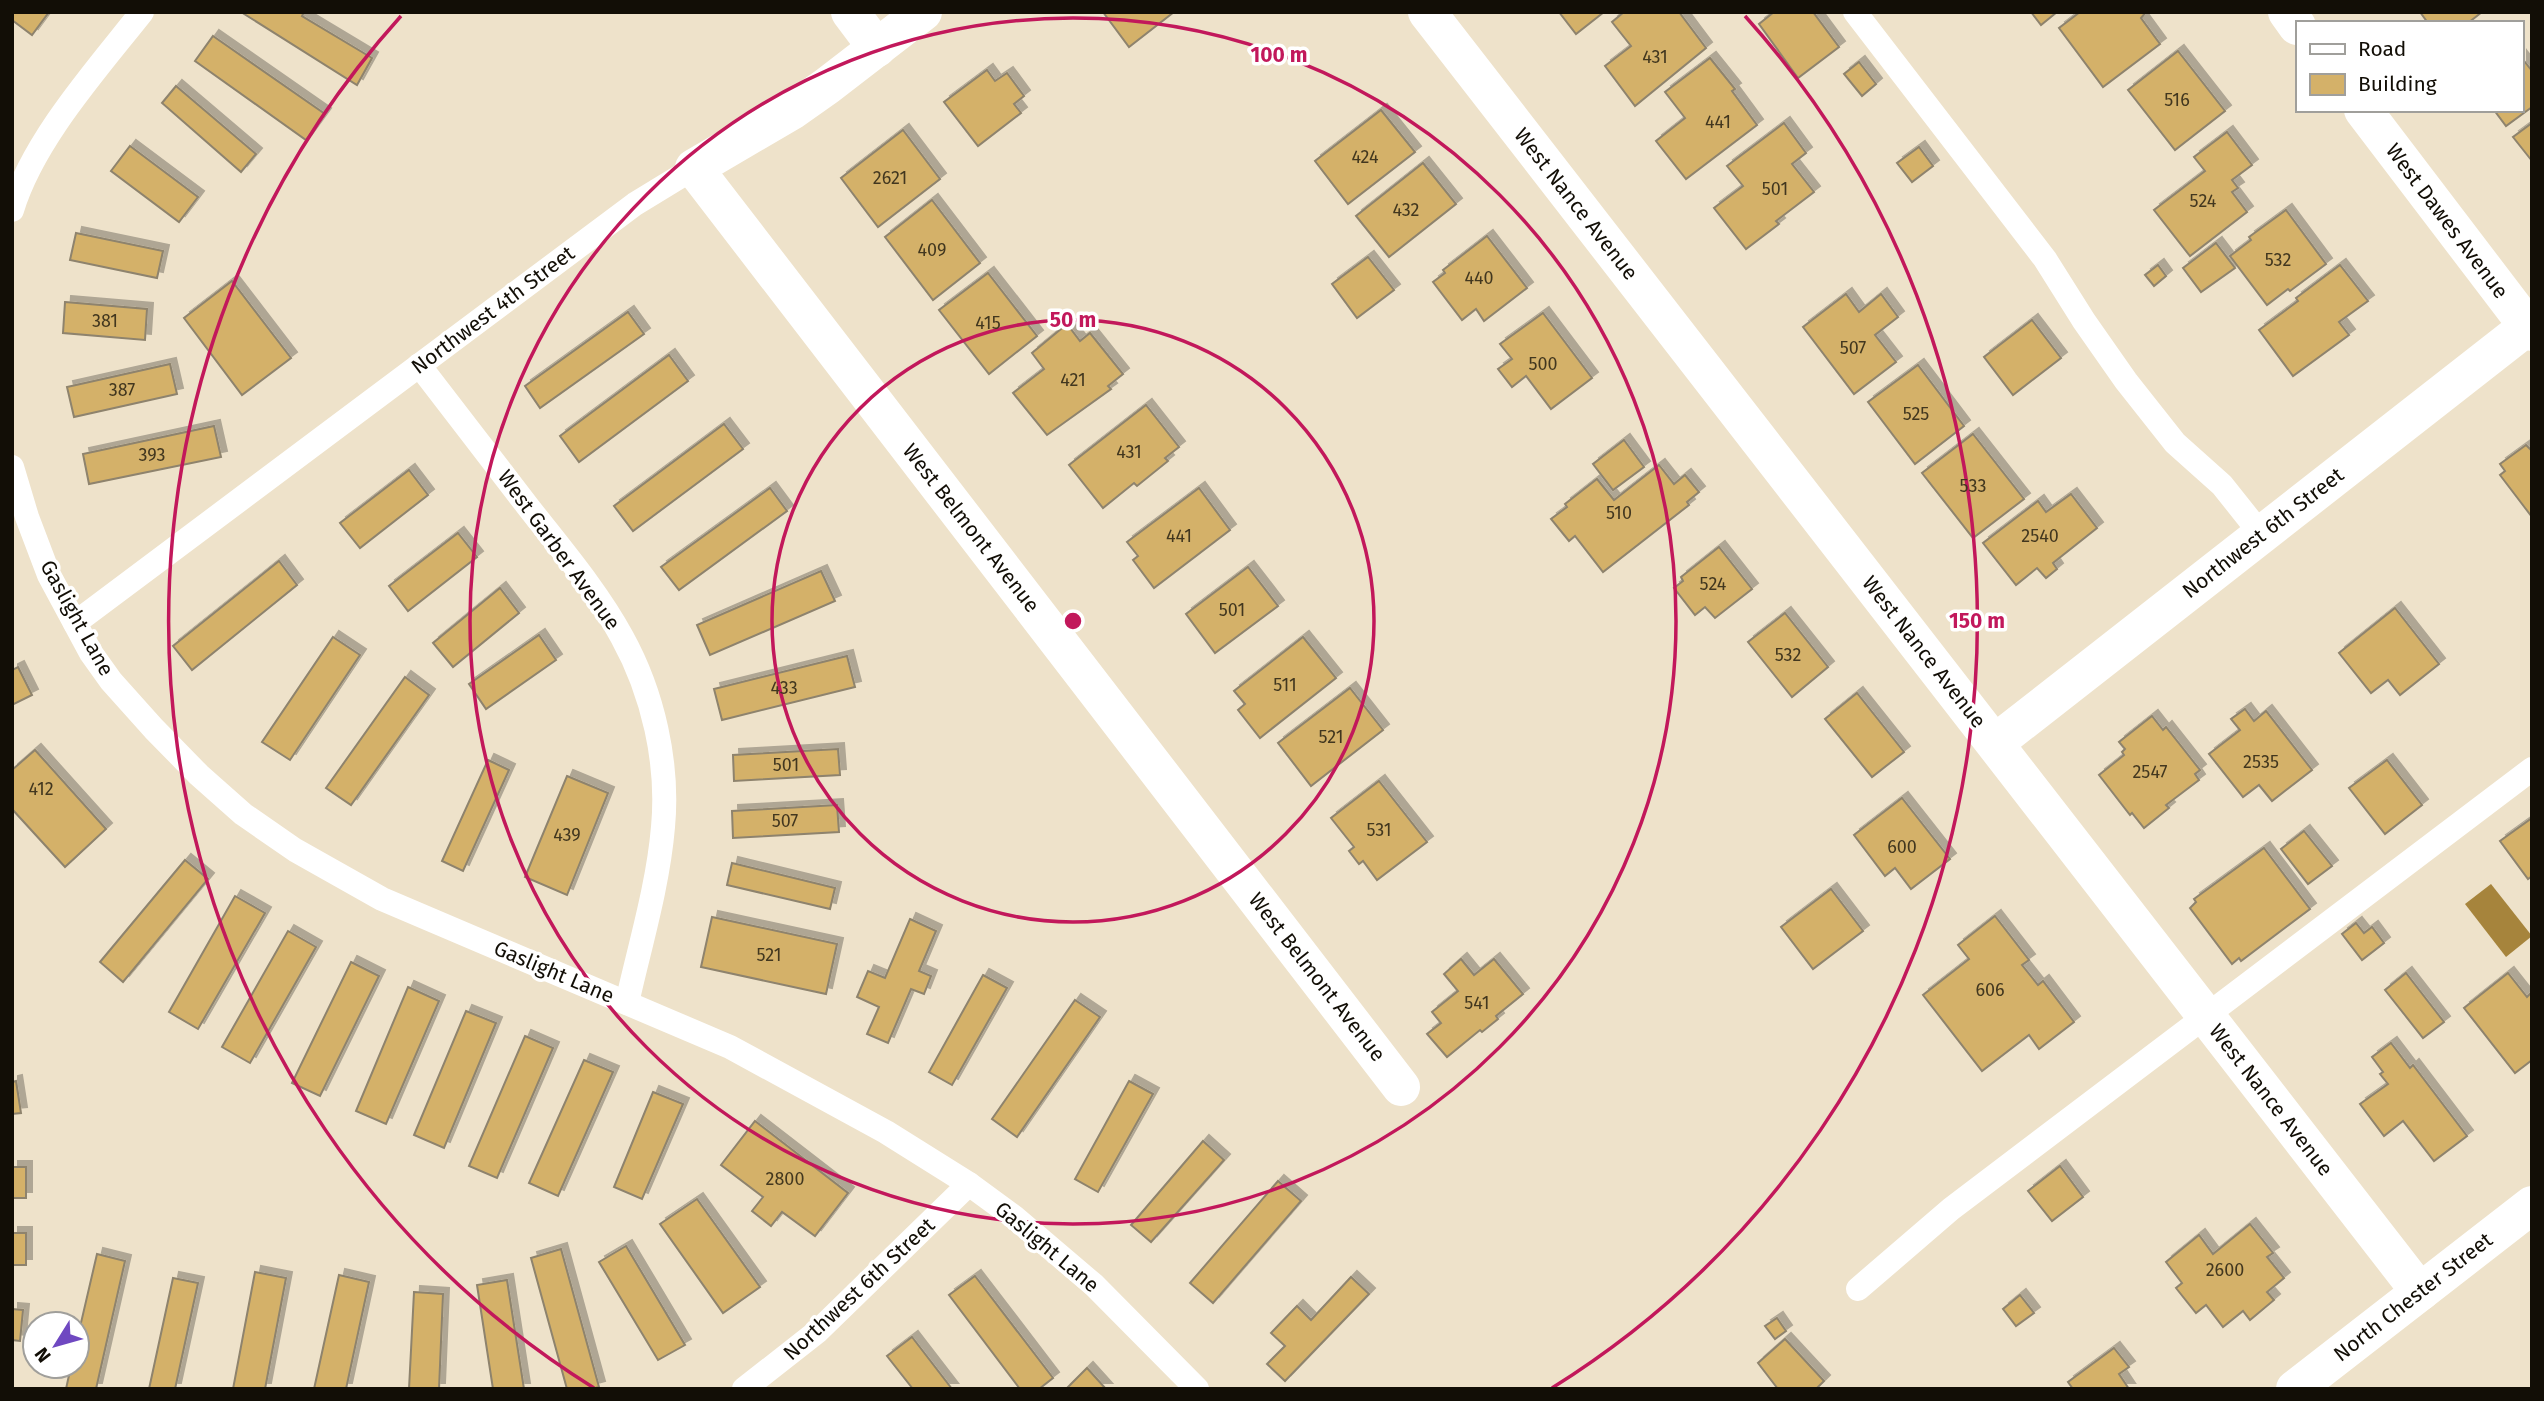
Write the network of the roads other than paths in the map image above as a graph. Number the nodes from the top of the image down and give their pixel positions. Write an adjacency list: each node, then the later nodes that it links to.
1 (142, 12): 9 (lane)
2 (850, 12): 6 (street)
3 (923, 12): 6 (street, Northwest 4th Street)
4 (1427, 12): 15 (street, West Nance Avenue)
5 (1855, 12): 13 (lane)
6 (877, 48): 8 (street, Northwest 4th Street)
7 (2364, 112): 10 (street, West Dawes Avenue)
8 (694, 169): 11 (lane, Northwest 4th Street); 19 (street, West Belmont Avenue)
9 (12, 210)
10 (2530, 327): 13 (street, Northwest 6th Street)
11 (419, 365): 14 (lane, Northwest 4th Street); 17 (lane, West Garber Avenue)
12 (12, 467): 14 (lane, Gaslight Lane)
13 (2261, 534): 15 (street, Northwest 6th Street)
14 (75, 623): 17 (lane, Gaslight Lane)
15 (1994, 743): 18 (street, West Nance Avenue)
16 (2532, 769): 18 (lane)
17 (627, 1003): 20 (lane, Gaslight Lane)
18 (2205, 1015): 22 (lane); 23 (street, West Nance Avenue)
19 (1401, 1087)
20 (969, 1184): 24 (lane, Northwest 6th Street); 25 (lane, Gaslight Lane)
21 (2532, 1205): 23 (street, North Chester Street)
22 (1858, 1289)
23 (2420, 1292): 26 (street, North Chester Street)
24 (744, 1389)
25 (1198, 1389)
26 (2295, 1389)

